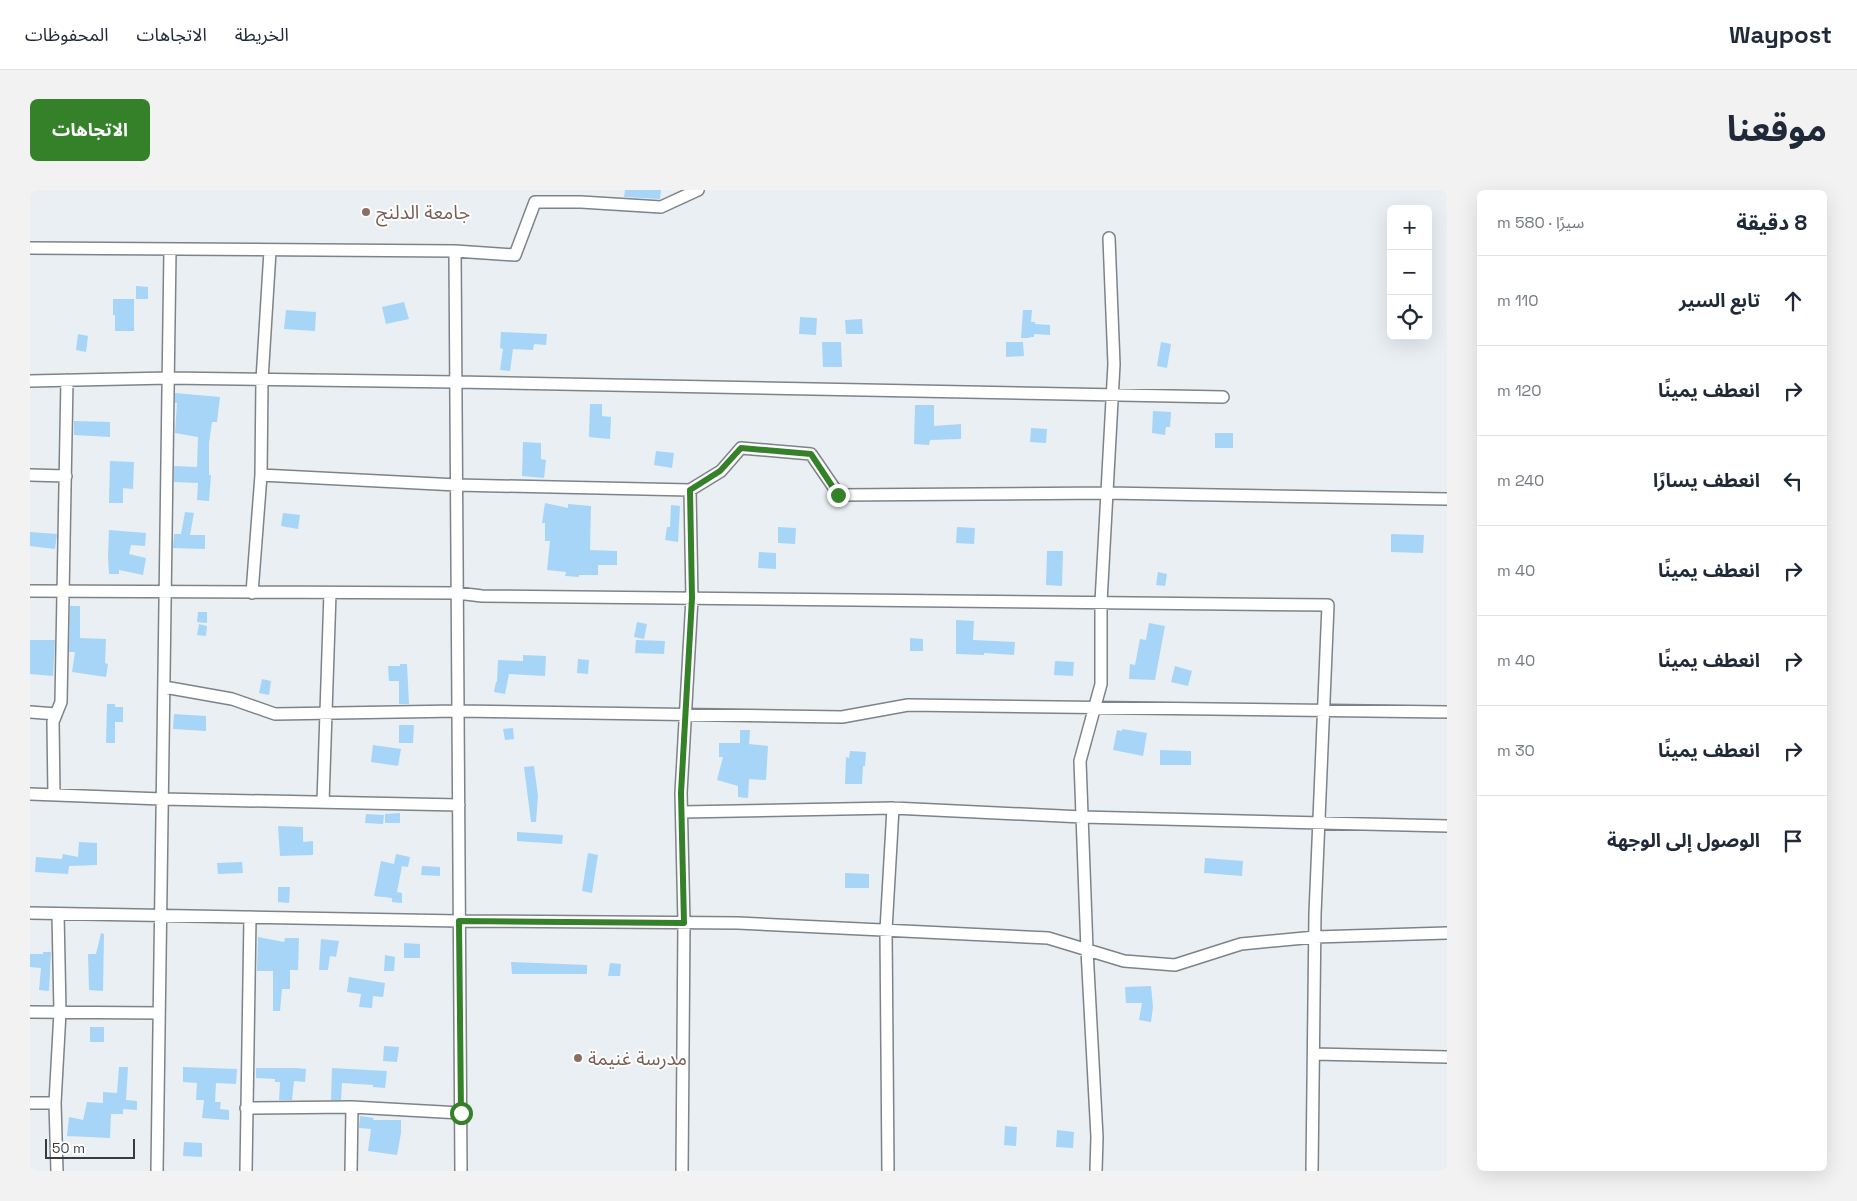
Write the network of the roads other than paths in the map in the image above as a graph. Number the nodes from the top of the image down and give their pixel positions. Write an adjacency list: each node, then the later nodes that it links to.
1 (698, 190): 6 (street)
2 (1109, 238): 12 (street)
3 (30, 248): 4 (street)
4 (170, 250): 5 (street); 7 (street)
5 (270, 250): 6 (street); 9 (street)
6 (455, 251): 11 (street)
7 (169, 378): 8 (street); 9 (street); 23 (street)
8 (68, 380): 10 (street); 16 (street)
9 (262, 380): 11 (street); 15 (street)
10 (30, 381)
11 (456, 382): 12 (street); 17 (street)
12 (1112, 395): 13 (street); 19 (street)
13 (1223, 397)
14 (30, 475): 16 (street)
15 (261, 475): 17 (street); 24 (street)
16 (66, 476): 22 (street)
17 (457, 485): 18 (street); 26 (street)
18 (690, 490): 19 (street); 27 (street)
19 (1107, 493): 20 (street); 28 (street)
20 (1447, 499)
21 (30, 591): 22 (street)
22 (63, 591): 23 (street); 36 (street)
23 (165, 593): 24 (street); 29 (street)
24 (252, 593): 25 (street)
25 (330, 593): 26 (street); 35 (street)
26 (457, 593): 27 (street); 31 (street)
27 (692, 598): 28 (street); 37 (street)
28 (1101, 602): 30 (street); 32 (street)
29 (164, 690): 35 (street); 40 (street)
30 (1094, 708): 32 (street); 37 (street); 45 (street)
31 (458, 711): 35 (street); 37 (street); 42 (street)
32 (1324, 711): 34 (street); 46 (street)
33 (30, 712): 36 (street)
34 (1447, 712)
35 (326, 713): 41 (street)
36 (56, 714): 39 (street)
37 (685, 714): 44 (street)
38 (30, 794): 39 (street)
39 (54, 795): 40 (street)
40 (162, 799): 41 (street); 50 (street)
41 (323, 802): 42 (street)
42 (459, 805): 52 (street)
43 (893, 808): 44 (street); 45 (street); 54 (street)
44 (682, 812): 53 (street)
45 (1082, 817): 46 (street); 57 (street)
46 (1319, 823): 47 (street); 56 (street)
47 (1447, 826)
48 (30, 913): 49 (street)
49 (58, 914): 50 (street); 59 (street)
50 (160, 916): 51 (street); 60 (street)
51 (250, 917): 52 (street); 66 (street)
52 (459, 921): 53 (street); 67 (street)
53 (684, 923): 54 (street); 73 (street)
54 (886, 930): 57 (street); 74 (street)
55 (1447, 933): 56 (street)
56 (1315, 937): 57 (street); 61 (street)
57 (1087, 950): 75 (street)
58 (30, 1012): 59 (street)
59 (60, 1012): 60 (street); 64 (street)
60 (159, 1013): 69 (street)
61 (1314, 1054): 62 (street); 76 (street)
62 (1447, 1057)
63 (30, 1103): 64 (street)
64 (55, 1103): 68 (street)
65 (352, 1107): 66 (street); 67 (street); 71 (street)
66 (246, 1108): 70 (street)
67 (461, 1113): 72 (street)
68 (57, 1171)
69 (157, 1171)
70 (246, 1171)
71 (351, 1171)
72 (461, 1171)
73 (682, 1171)
74 (888, 1171)
75 (1096, 1171)
76 (1312, 1171)

